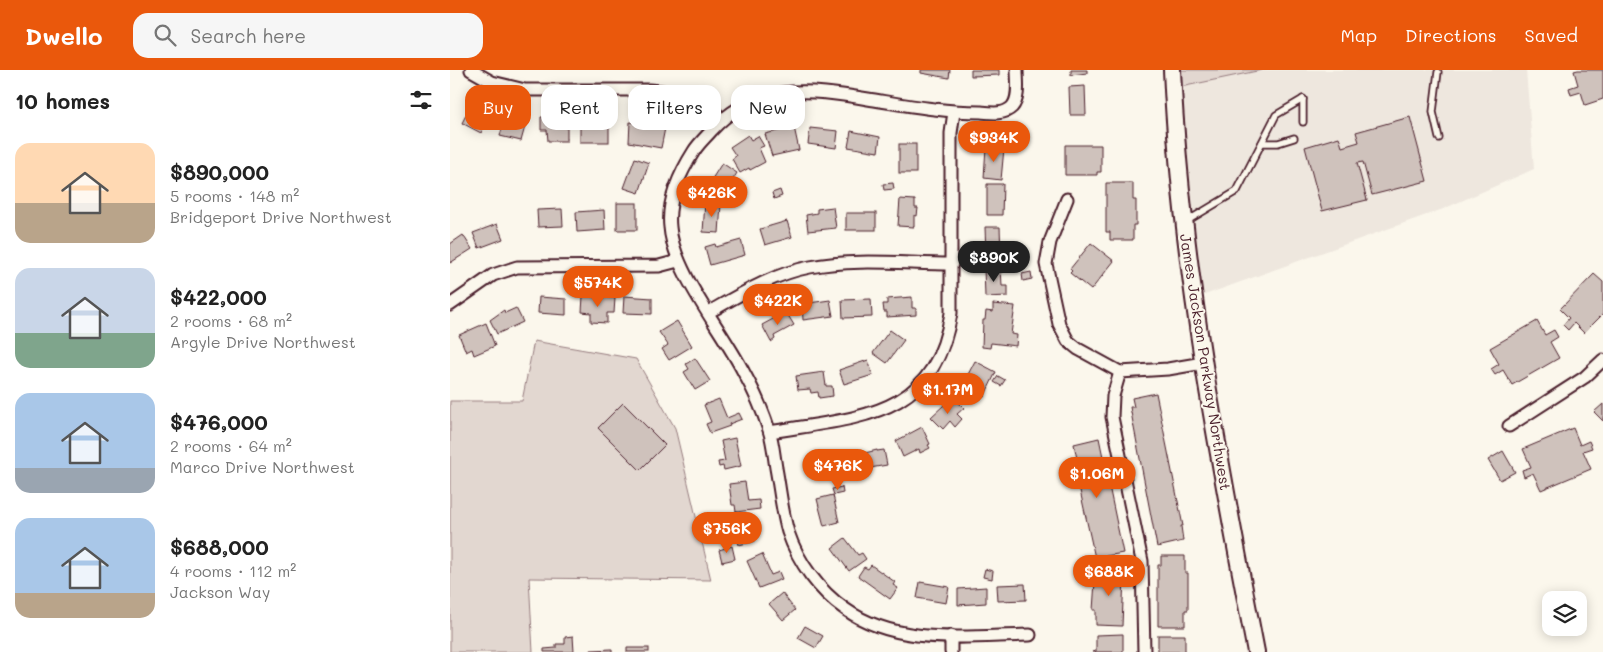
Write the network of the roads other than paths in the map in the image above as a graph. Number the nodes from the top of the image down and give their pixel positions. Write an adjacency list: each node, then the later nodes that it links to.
1 (471, 70): 5 (street)
2 (1018, 70): 6 (street)
3 (1172, 70): 14 (main road, James Jackson Parkway Northwest)
4 (1438, 72): 11 (lane)
5 (628, 90)
6 (954, 112): 7 (street); 16 (street)
7 (721, 120)
8 (1303, 122): 12 (lane)
9 (712, 130): 15 (street)
10 (1294, 138): 12 (lane)
11 (1439, 138)
12 (1262, 143): 14 (lane)
13 (1067, 199): 21 (street)
14 (1184, 222): 20 (main road, James Jackson Parkway Northwest)
15 (678, 261): 17 (street); 18 (street)
16 (952, 264): 18 (street); 23 (street)
17 (450, 305)
18 (709, 312): 23 (street)
19 (1603, 360): 22 (street)
20 (1203, 363): 21 (street); 28 (main road, James Jackson Parkway Northwest)
21 (1120, 372): 27 (street)
22 (1508, 426)
23 (770, 432): 25 (street)
24 (1030, 635): 25 (street)
25 (951, 636): 26 (street)
26 (951, 652)
27 (1144, 652)
28 (1256, 652)

